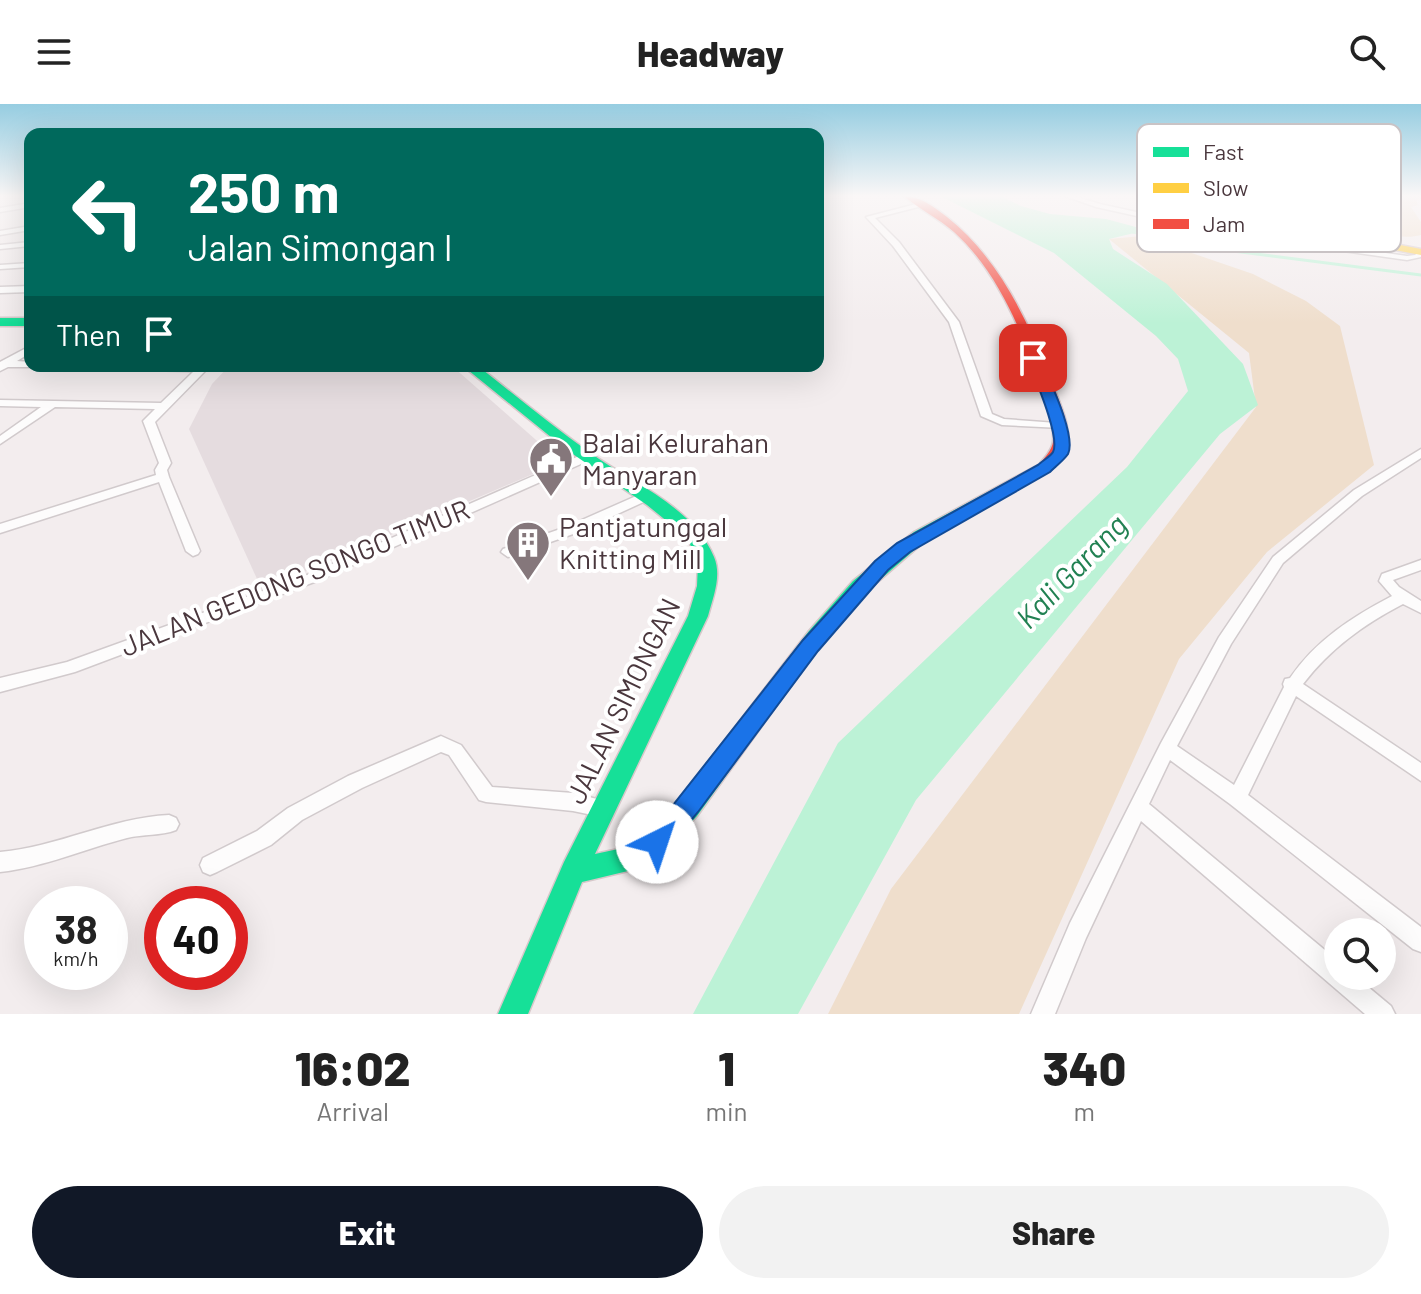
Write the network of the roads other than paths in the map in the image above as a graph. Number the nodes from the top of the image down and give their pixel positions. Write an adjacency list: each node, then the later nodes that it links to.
1 (891, 238): 22 (street)
2 (964, 238): 22 (street)
3 (24, 245): 4 (street)
4 (0, 247)
5 (1401, 248): 7 (street)
6 (1365, 252): 7 (street)
7 (1421, 252)
8 (24, 265): 9 (street)
9 (0, 267)
10 (24, 289): 11 (street)
11 (0, 290)
12 (0, 322): 13 (street)
13 (24, 322)
14 (24, 352): 15 (street)
15 (2, 365): 16 (street)
16 (24, 365)
17 (199, 372): 21 (street)
18 (478, 372): 25 (street, JALAN SIMONGAN)
19 (0, 403): 20 (street)
20 (51, 404): 21 (street); 23 (street)
21 (162, 406): 26 (street)
22 (1057, 426): 44 (street)
23 (0, 441)
24 (1421, 453): 36 (street)
25 (586, 457): 27 (street, JALAN SIMONGAN); 35 (street, JALAN GEDONG SONGO TIMUR)
26 (163, 477): 28 (street); 29 (street)
27 (643, 497): 30 (street); 40 (street, JALAN SIMONGAN)
28 (0, 529)
29 (193, 551)
30 (508, 552)
31 (1421, 565): 32 (street)
32 (1396, 592): 33 (street); 34 (street)
33 (1421, 608)
34 (1291, 684): 37 (street); 38 (street)
35 (0, 685)
36 (1167, 748): 38 (street); 39 (street)
37 (1421, 773)
38 (1237, 798): 45 (street)
39 (1139, 807): 47 (street); 48 (street)
40 (602, 808): 43 (street); 44 (street, JALAN SIMONGAN)
41 (169, 824): 42 (street)
42 (0, 862)
43 (210, 865)
44 (573, 871): 46 (street, JALAN SIMONGAN)
45 (1421, 941)
46 (513, 1014)
47 (1043, 1014)
48 (1383, 1014)

